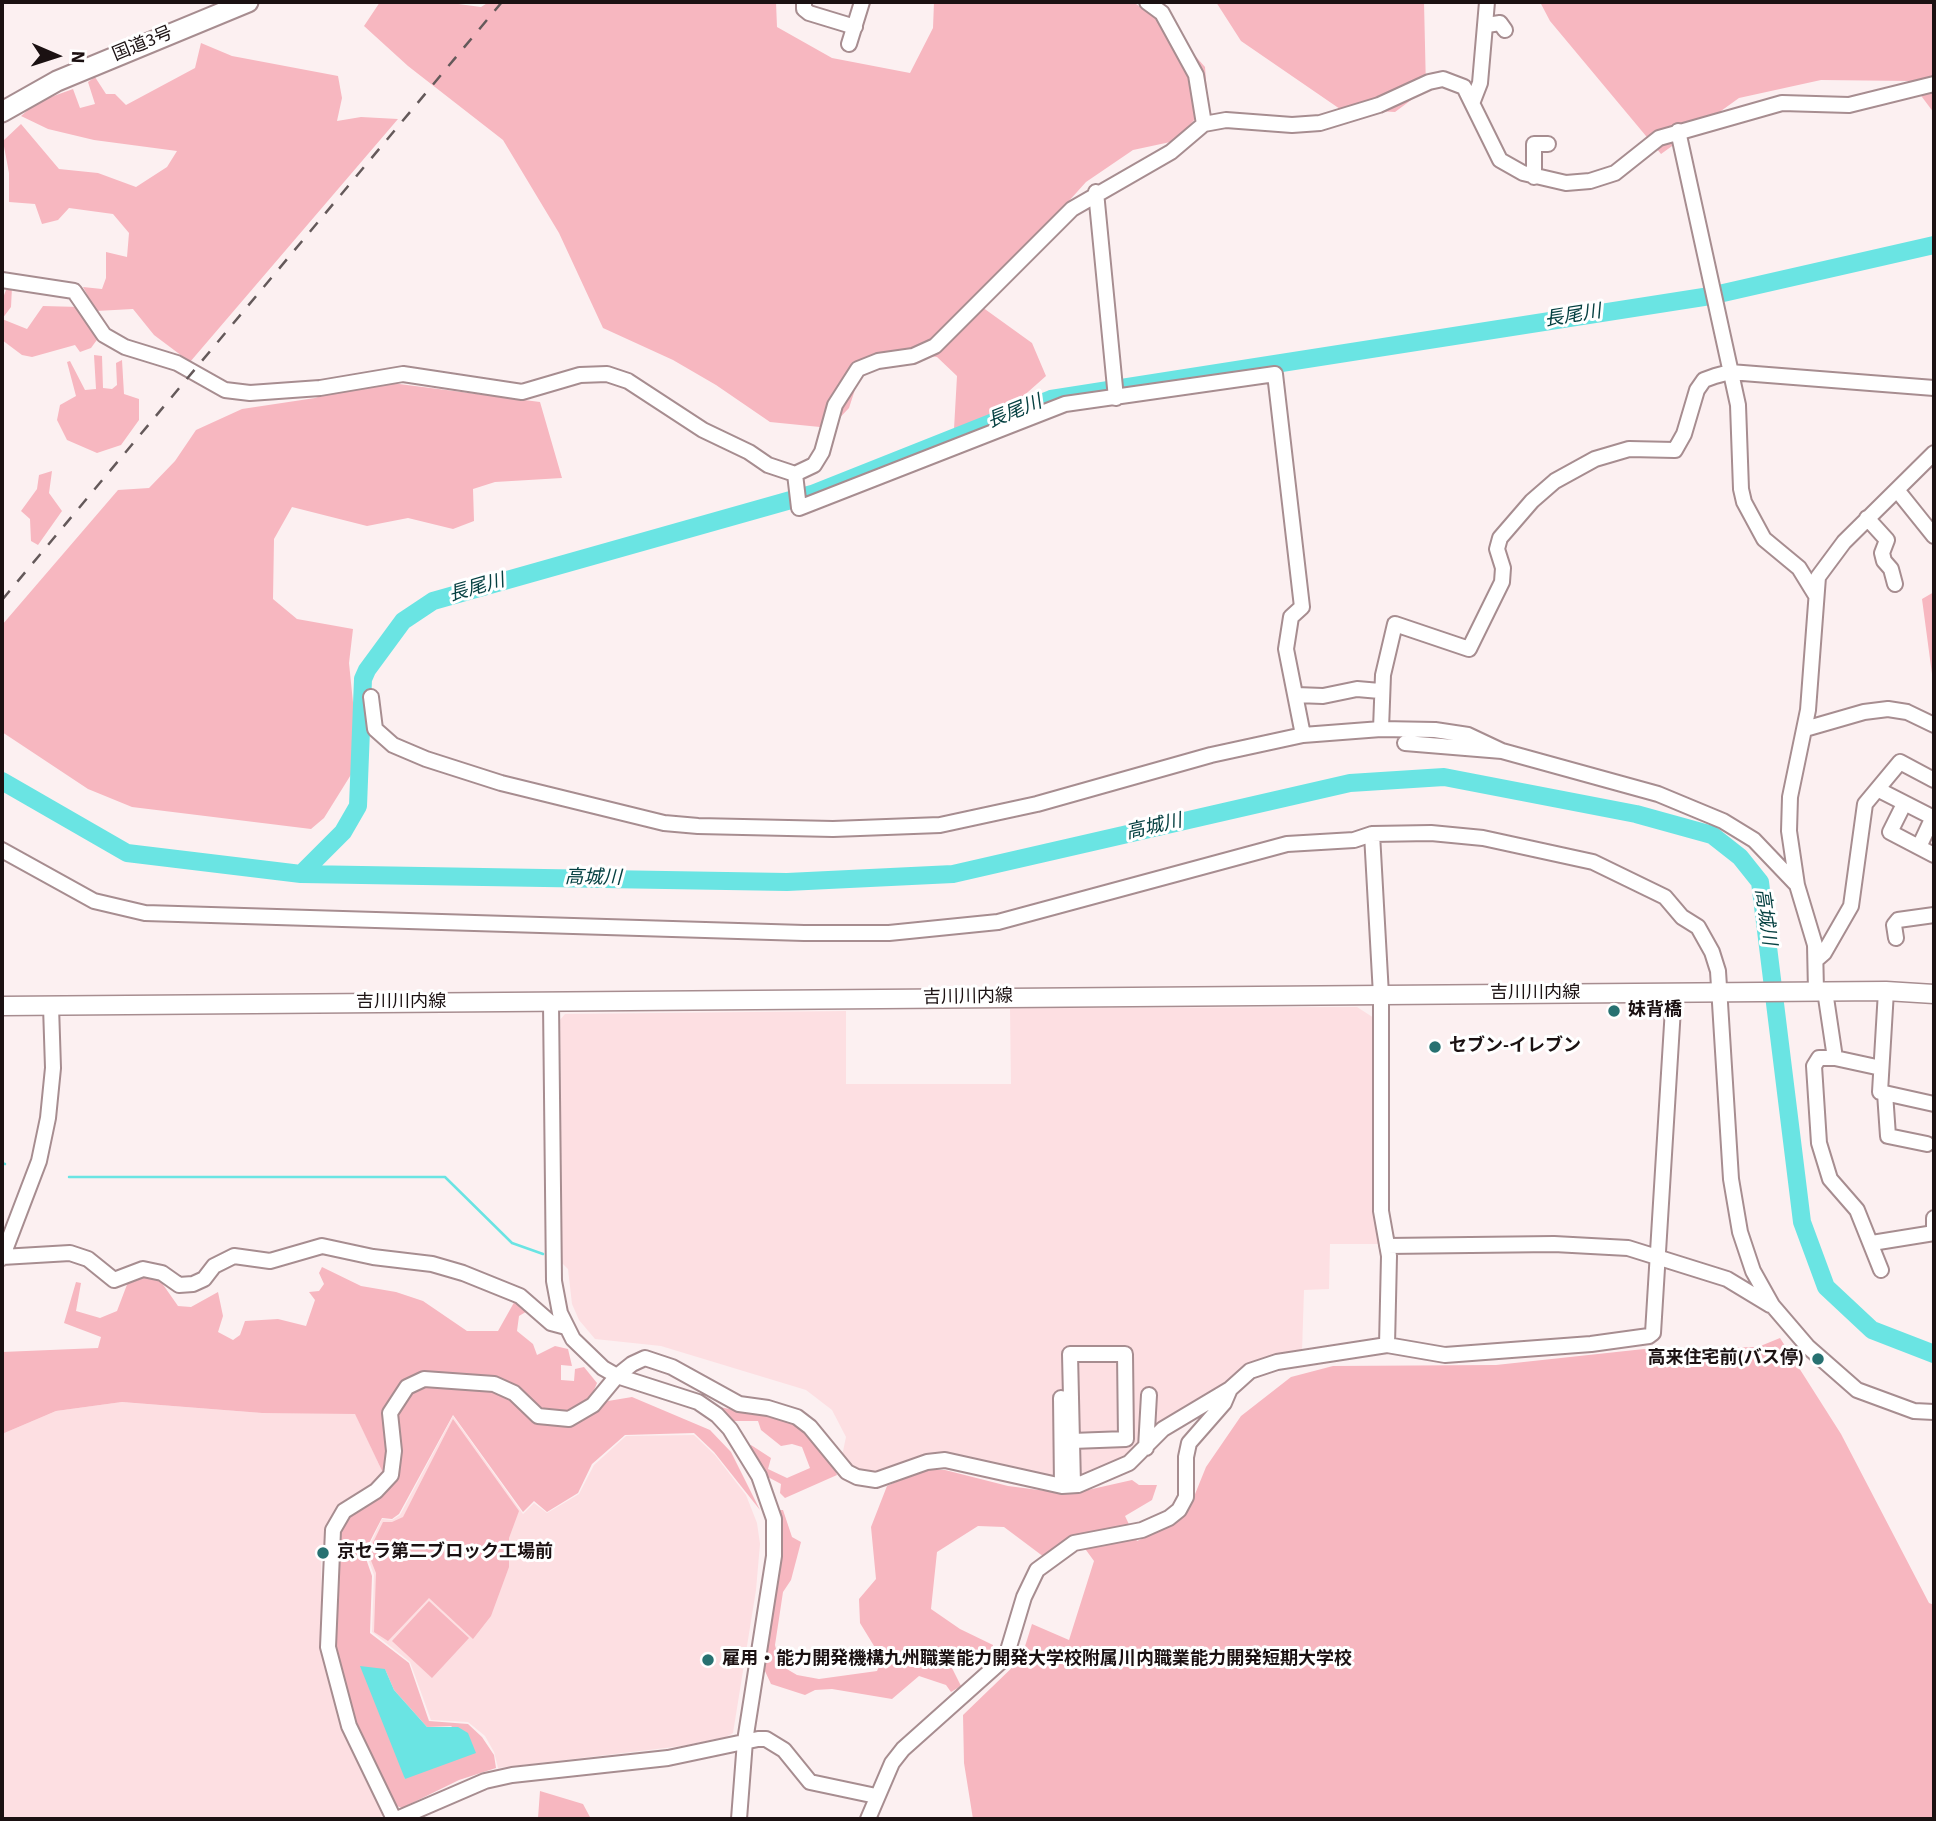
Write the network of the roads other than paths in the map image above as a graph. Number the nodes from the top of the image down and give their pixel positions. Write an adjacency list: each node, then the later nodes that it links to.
1 (248, 2): 10 (highway, 国道3号)
2 (804, 2): 6 (street)
3 (862, 2): 6 (street)
4 (1147, 2): 11 (street)
5 (1488, 2): 9 (street)
6 (855, 27): 7 (street)
7 (849, 44)
8 (1934, 84): 12 (street)
9 (1474, 101): 11 (street); 14 (street)
10 (2, 112)
11 (1205, 124): 15 (street)
12 (1678, 131): 14 (street); 17 (street)
13 (1548, 144): 14 (street)
14 (1534, 177)
15 (1096, 192): 19 (street); 21 (street)
16 (2, 280): 21 (street)
17 (1730, 372): 18 (street); 26 (street); 27 (street)
18 (1934, 388)
19 (1116, 392): 21 (street); 28 (street)
20 (1934, 453): 22 (street)
21 (795, 474)
22 (1897, 490): 23 (street); 24 (street)
23 (1867, 518): 25 (street); 26 (street)
24 (1934, 536)
25 (1895, 584)
26 (1815, 594): 32 (street)
27 (1380, 691): 28 (street); 31 (street)
28 (1296, 695): 33 (street)
29 (371, 696): 33 (street)
30 (1934, 724): 32 (street)
31 (1381, 729): 33 (street); 35 (street)
32 (1805, 729): 44 (street)
33 (1303, 735)
34 (1405, 743): 35 (street)
35 (1502, 751): 44 (street)
36 (1934, 780): 37 (street)
37 (1879, 790): 38 (street); 47 (street)
38 (1904, 804): 39 (street); 41 (street)
39 (1933, 818): 41 (street)
40 (1372, 834): 42 (street); 51 (street); 53 (street)
41 (1919, 847): 43 (street)
42 (2, 850)
43 (1934, 855)
44 (1797, 886): 47 (street)
45 (1934, 915): 46 (street)
46 (1896, 938)
47 (1816, 960): 49 (street)
48 (1886, 990): 49 (main road, 吉川川内線); 52 (main road, 吉川川内線); 58 (street)
49 (1813, 991): 51 (main road, 吉川川内線); 57 (street)
50 (1674, 992): 51 (main road, 吉川川内線); 53 (main road, 吉川川内線); 66 (street)
51 (1719, 992): 69 (street)
52 (1934, 994)
53 (1381, 995): 54 (main road, 吉川川内線); 65 (street)
54 (551, 1003): 56 (main road, 吉川川内線); 70 (street)
55 (2, 1006): 56 (main road, 吉川川内線)
56 (51, 1006): 67 (street)
57 (1835, 1058): 58 (street); 64 (street)
58 (1881, 1068): 59 (street)
59 (1885, 1093): 60 (street); 61 (street)
60 (1934, 1104)
61 (1927, 1144)
62 (1934, 1218): 63 (street)
63 (1934, 1233): 64 (street)
64 (1871, 1243): 68 (street)
65 (1387, 1246): 66 (street); 71 (street)
66 (1658, 1256): 69 (street); 71 (street)
67 (2, 1257): 70 (street)
68 (1881, 1270)
69 (1772, 1306): 76 (street)
70 (566, 1327): 72 (street)
71 (1387, 1345): 74 (street)
72 (617, 1376): 79 (street); 80 (street); 82 (street)
73 (1061, 1386): 79 (street)
74 (1230, 1389): 78 (street); 81 (street)
75 (1149, 1395): 78 (street)
76 (1934, 1412)
77 (1072, 1441): 77 (street); 79 (street)
78 (1146, 1448): 79 (street)
79 (1067, 1486)
80 (745, 1741): 81 (street); 82 (street); 83 (street)
81 (876, 1796): 84 (street)
82 (396, 1819)
83 (738, 1819)
84 (867, 1819)

